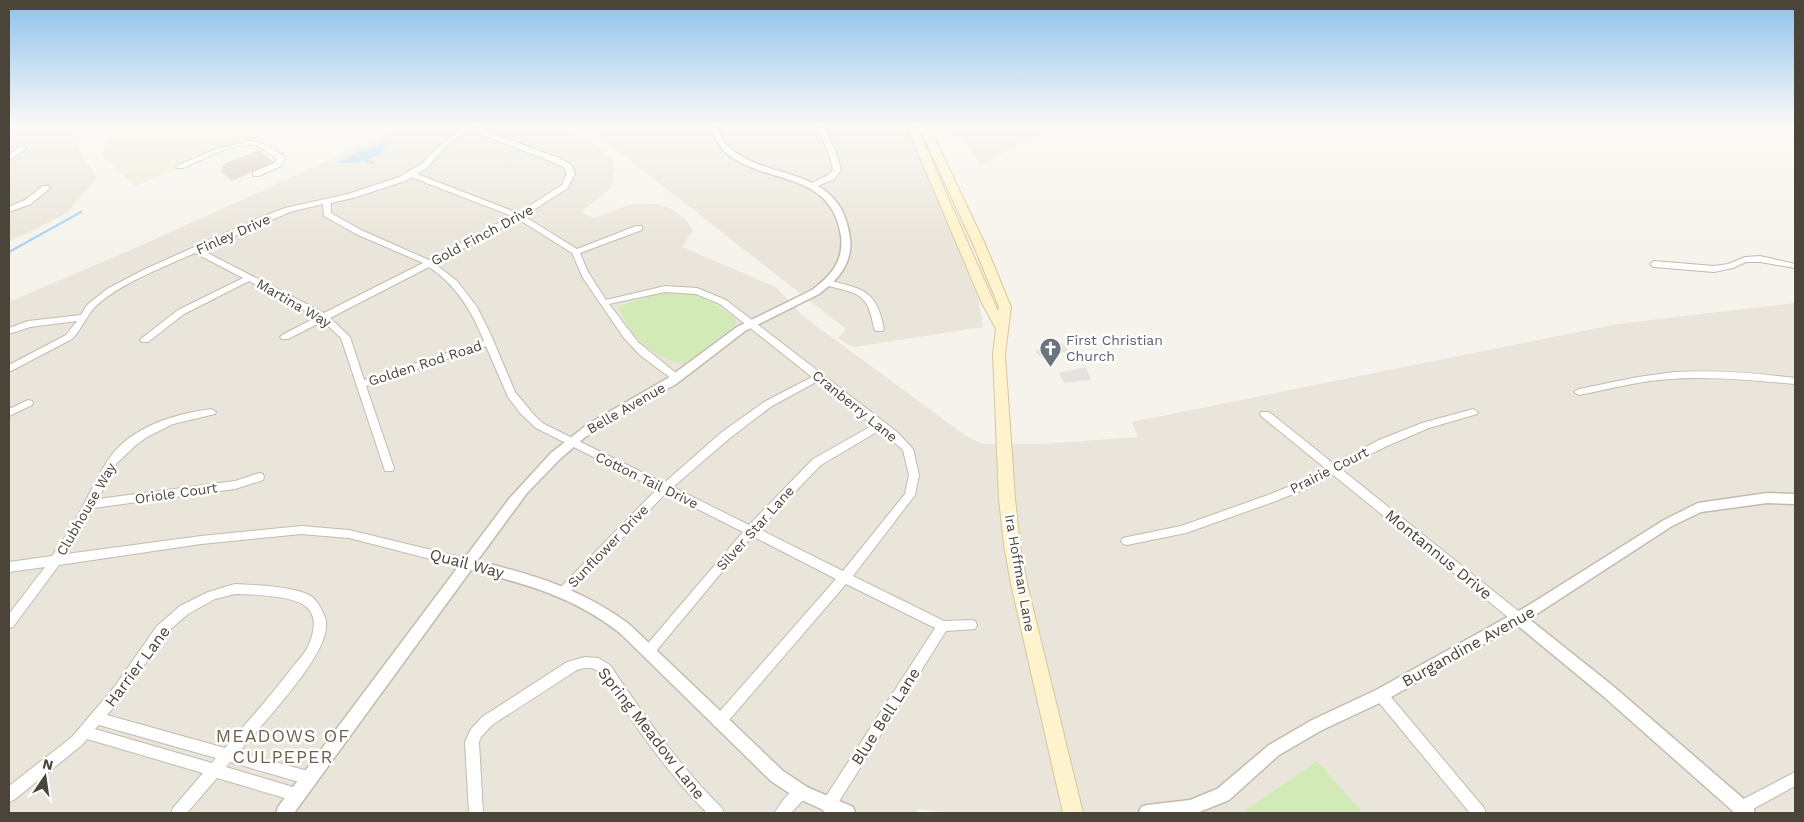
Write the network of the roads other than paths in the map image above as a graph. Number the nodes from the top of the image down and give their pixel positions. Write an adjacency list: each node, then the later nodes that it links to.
1 (275, 165): 8 (street)
2 (425, 165): 9 (street, Finley Drive)
3 (565, 165): 14 (street, Gold Finch Drive)
4 (758, 165): 10 (street, Belle Avenue)
5 (836, 165): 10 (street)
6 (929, 165): 28 (main road)
7 (942, 165): 28 (main road, Ira Hoffman Lane)
8 (256, 174)
9 (411, 174): 12 (street, Finley Drive); 14 (street)
10 (813, 186): 22 (street, Belle Avenue)
11 (46, 188): 13 (street)
12 (327, 201): 16 (street, Finley Drive); 18 (street, Cotton Tail Drive)
13 (9, 210)
14 (519, 216): 17 (street); 18 (street, Gold Finch Drive)
15 (639, 228): 17 (street)
16 (196, 250): 21 (street, Martina Way); 24 (street, Finley Drive)
17 (576, 252): 23 (street)
18 (431, 263): 25 (street, Gold Finch Drive); 32 (street, Cotton Tail Drive)
19 (1654, 264): 20 (street)
20 (1795, 266)
21 (249, 278): 25 (street, Martina Way); 31 (street)
22 (828, 283): 26 (street, Belle Avenue); 27 (street)
23 (604, 303): 26 (street, Cranberry Lane); 35 (street)
24 (84, 317): 29 (street); 33 (street, Finley Drive)
25 (324, 317): 30 (street, Gold Finch Drive); 37 (street, Martina Way)
26 (752, 324): 34 (street, Cranberry Lane); 35 (street, Belle Avenue)
27 (879, 329)
28 (1002, 329): 83 (main road, Ira Hoffman Lane)
29 (9, 331)
30 (285, 336)
31 (146, 340)
32 (489, 342): 37 (street, Golden Rod Road); 45 (street, Cotton Tail Drive)
33 (9, 369)
34 (819, 377): 44 (street, Cranberry Lane); 49 (street, Sunflower Drive)
35 (677, 378): 45 (street, Belle Avenue)
36 (1795, 381): 38 (street)
37 (361, 384): 46 (street, Martina Way)
38 (1580, 392)
39 (28, 404): 42 (street)
40 (211, 412): 51 (street, Clubhouse Way)
41 (1473, 412): 47 (street, Prairie Court)
42 (9, 413)
43 (1265, 414): 47 (street, Montannus Drive)
44 (880, 425): 52 (street, Silver Star Lane); 57 (street, Cranberry Lane)
45 (571, 443): 49 (street, Cotton Tail Drive); 55 (street, Belle Avenue)
46 (389, 468)
47 (1332, 468): 53 (street, Prairie Court); 59 (street, Montannus Drive)
48 (259, 476): 51 (street, Oriole Court)
49 (664, 489): 52 (street, Cotton Tail Drive); 58 (street, Sunflower Drive)
50 (1795, 499): 59 (street, Burgandine Avenue)
51 (91, 504): 54 (street, Clubhouse Way)
52 (750, 531): 57 (street, Cotton Tail Drive); 63 (street, Silver Star Lane)
53 (1127, 541)
54 (56, 561): 55 (street, Quail Way); 56 (street, Quail Way); 60 (street, Clubhouse Way)
55 (469, 564): 58 (street, Quail Way); 70 (street, Belle Avenue)
56 (9, 567)
57 (845, 577): 62 (street, Cotton Tail Drive); 66 (street, Cranberry Lane)
58 (564, 591): 63 (street, Quail Way)
59 (1518, 618): 64 (street, Burgandine Avenue); 76 (street, Montannus Drive)
60 (9, 623)
61 (972, 625): 62 (street, Cotton Tail Drive)
62 (943, 626): 75 (street, Blue Bell Lane)
63 (648, 652): 66 (street, Quail Way)
64 (1381, 695): 84 (street, Burgandine Avenue); 85 (street)
65 (97, 718): 67 (street, Harrier Lane); 68 (street); 68 (street, Harrier Lane)
66 (720, 722): 72 (street, Quail Way)
67 (84, 732): 69 (street); 73 (street, Harrier Lane)
68 (228, 755): 69 (street, Harrier Lane); 70 (street)
69 (216, 771): 74 (street); 77 (street, Harrier Lane)
70 (310, 778): 74 (street, Belle Avenue)
71 (1795, 779): 76 (street)
72 (801, 792): 75 (street, Quail Way); 81 (street)
73 (9, 795)
74 (298, 795): 78 (street, Belle Avenue)
75 (828, 806): 82 (street, Quail Way)
76 (1744, 810)
77 (178, 813)
78 (284, 813)
79 (476, 813): 80 (street, Spring Meadow Lane)
80 (717, 813)
81 (782, 813)
82 (847, 813)
83 (1073, 813)
84 (1148, 813)
85 (1479, 813)

